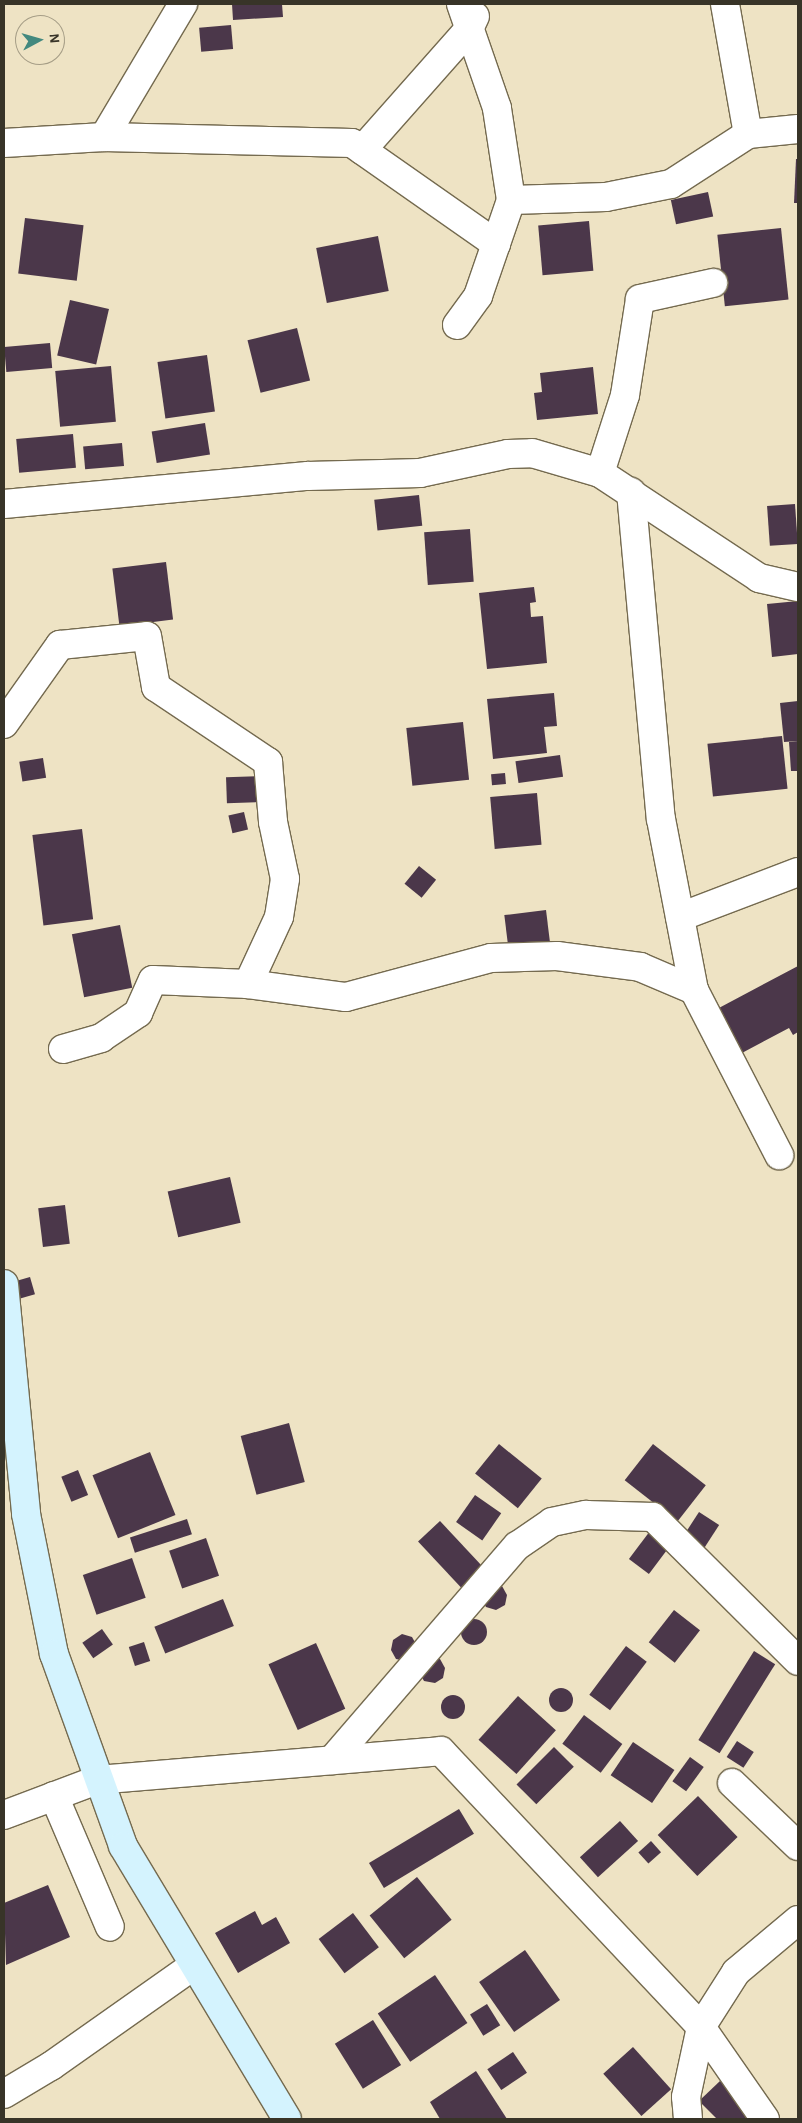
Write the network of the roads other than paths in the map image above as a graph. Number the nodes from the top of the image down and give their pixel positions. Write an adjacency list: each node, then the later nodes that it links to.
1 (183, 4): 7 (street)
2 (480, 4): 4 (street)
3 (725, 4): 6 (street)
4 (465, 16): 9 (street); 10 (street)
5 (798, 130): 6 (street)
6 (748, 134): 10 (street)
7 (104, 137): 8 (street); 9 (street)
8 (4, 143)
9 (362, 150): 11 (street)
10 (511, 200): 11 (street)
11 (496, 244): 13 (street)
12 (713, 283): 14 (street)
13 (457, 325)
14 (600, 473): 15 (street); 16 (street)
15 (631, 492): 17 (street); 20 (street)
16 (4, 504)
17 (798, 587)
18 (4, 724): 21 (street)
19 (798, 872): 20 (street)
20 (680, 917): 22 (street)
21 (248, 984): 22 (street); 23 (street)
22 (694, 990): 24 (street)
23 (63, 1049)
24 (779, 1155)
25 (4, 1284): 26 (street)
26 (6, 1330): 29 (street)
27 (798, 1661): 28 (street)
28 (332, 1760): 29 (street); 37 (street)
29 (96, 1780): 31 (street); 36 (street)
30 (732, 1783): 33 (street)
31 (54, 1796): 32 (street); 35 (street)
32 (4, 1815)
33 (798, 1846)
34 (798, 1920): 37 (street)
35 (110, 1927)
36 (193, 1966): 38 (street); 39 (street)
37 (701, 2027): 40 (street); 41 (street)
38 (4, 2094)
39 (286, 2119)
40 (688, 2119)
41 (765, 2119)

